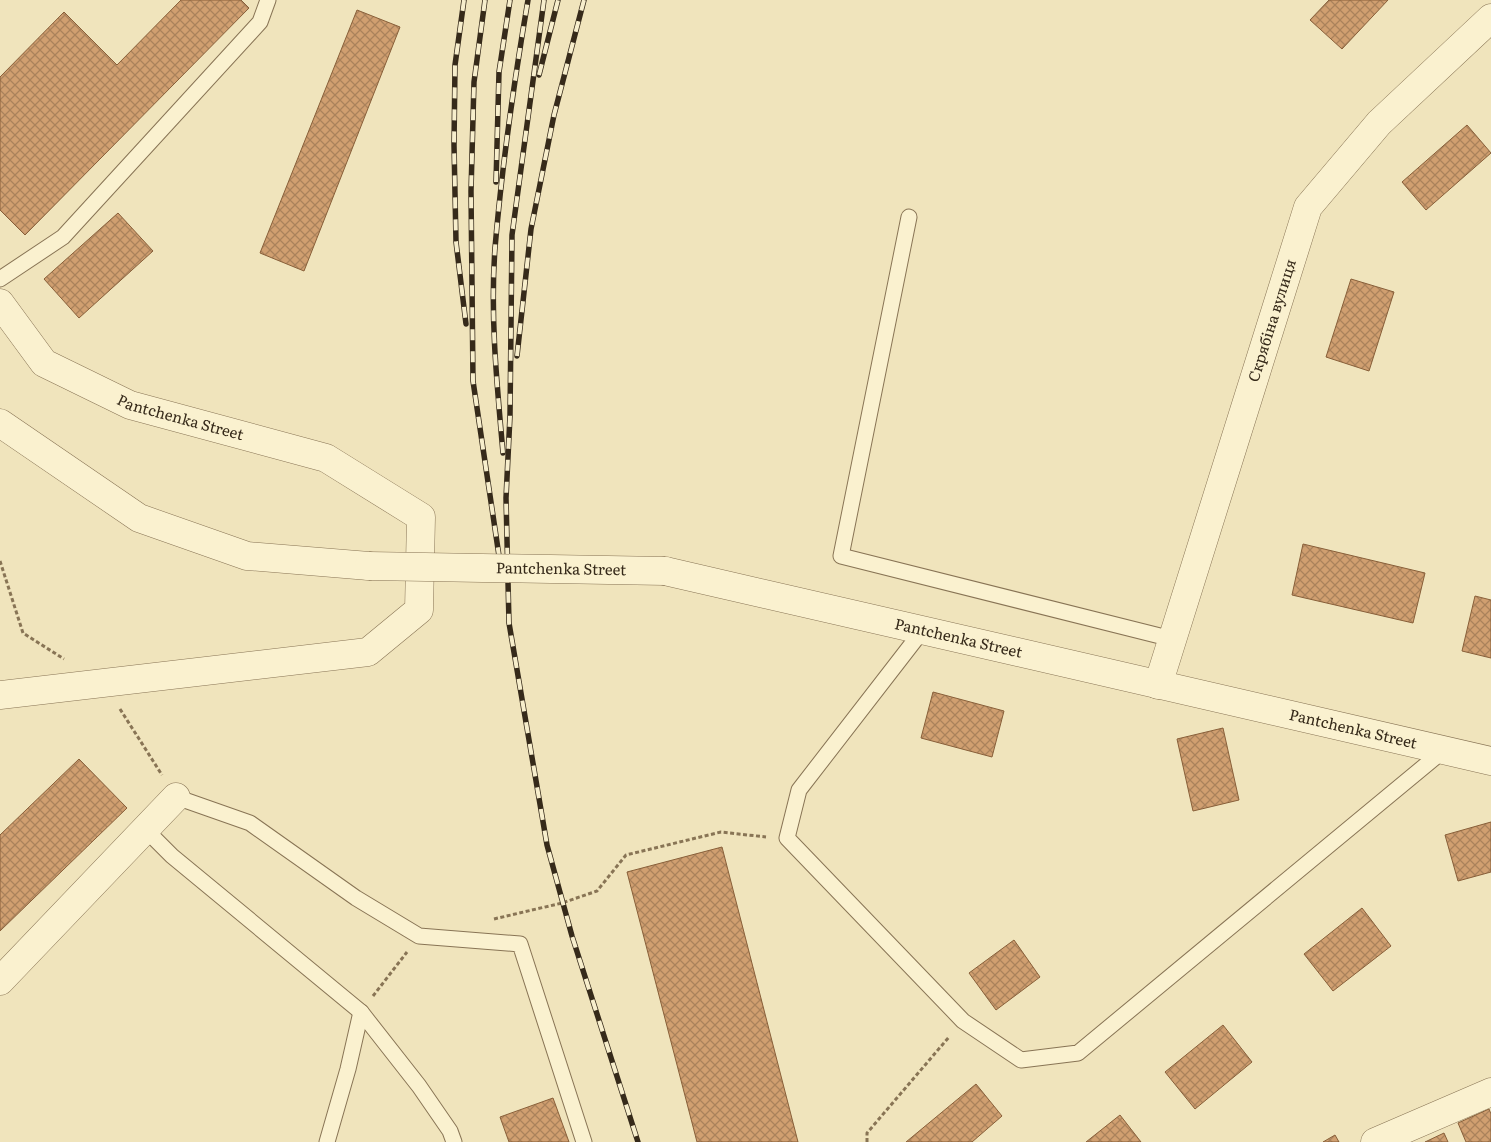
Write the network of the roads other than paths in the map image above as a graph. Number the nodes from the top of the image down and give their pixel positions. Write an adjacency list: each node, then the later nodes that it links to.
1 (268, 0): 4 (lane)
2 (1491, 18): 8 (street, Скрябіна вулиця)
3 (909, 217): 8 (lane)
4 (0, 279)
5 (0, 303): 10 (street, Pantchenka Street)
6 (0, 423): 7 (street, Pantchenka Street, bridge)
7 (922, 631): 9 (street, Pantchenka Street); 11 (lane)
8 (1172, 639): 9 (street, Скрябіна вулиця)
9 (1158, 685): 11 (street, Pantchenka Street)
10 (0, 695)
11 (1444, 750): 12 (street, Pantchenka Street)
12 (1491, 761)
13 (176, 797): 14 (street); 20 (lane)
14 (145, 829): 15 (street); 16 (lane)
15 (0, 981)
16 (361, 1012): 18 (lane); 19 (lane)
17 (1491, 1092): 21 (street)
18 (327, 1142)
19 (454, 1142)
20 (584, 1142)
21 (1375, 1142)

